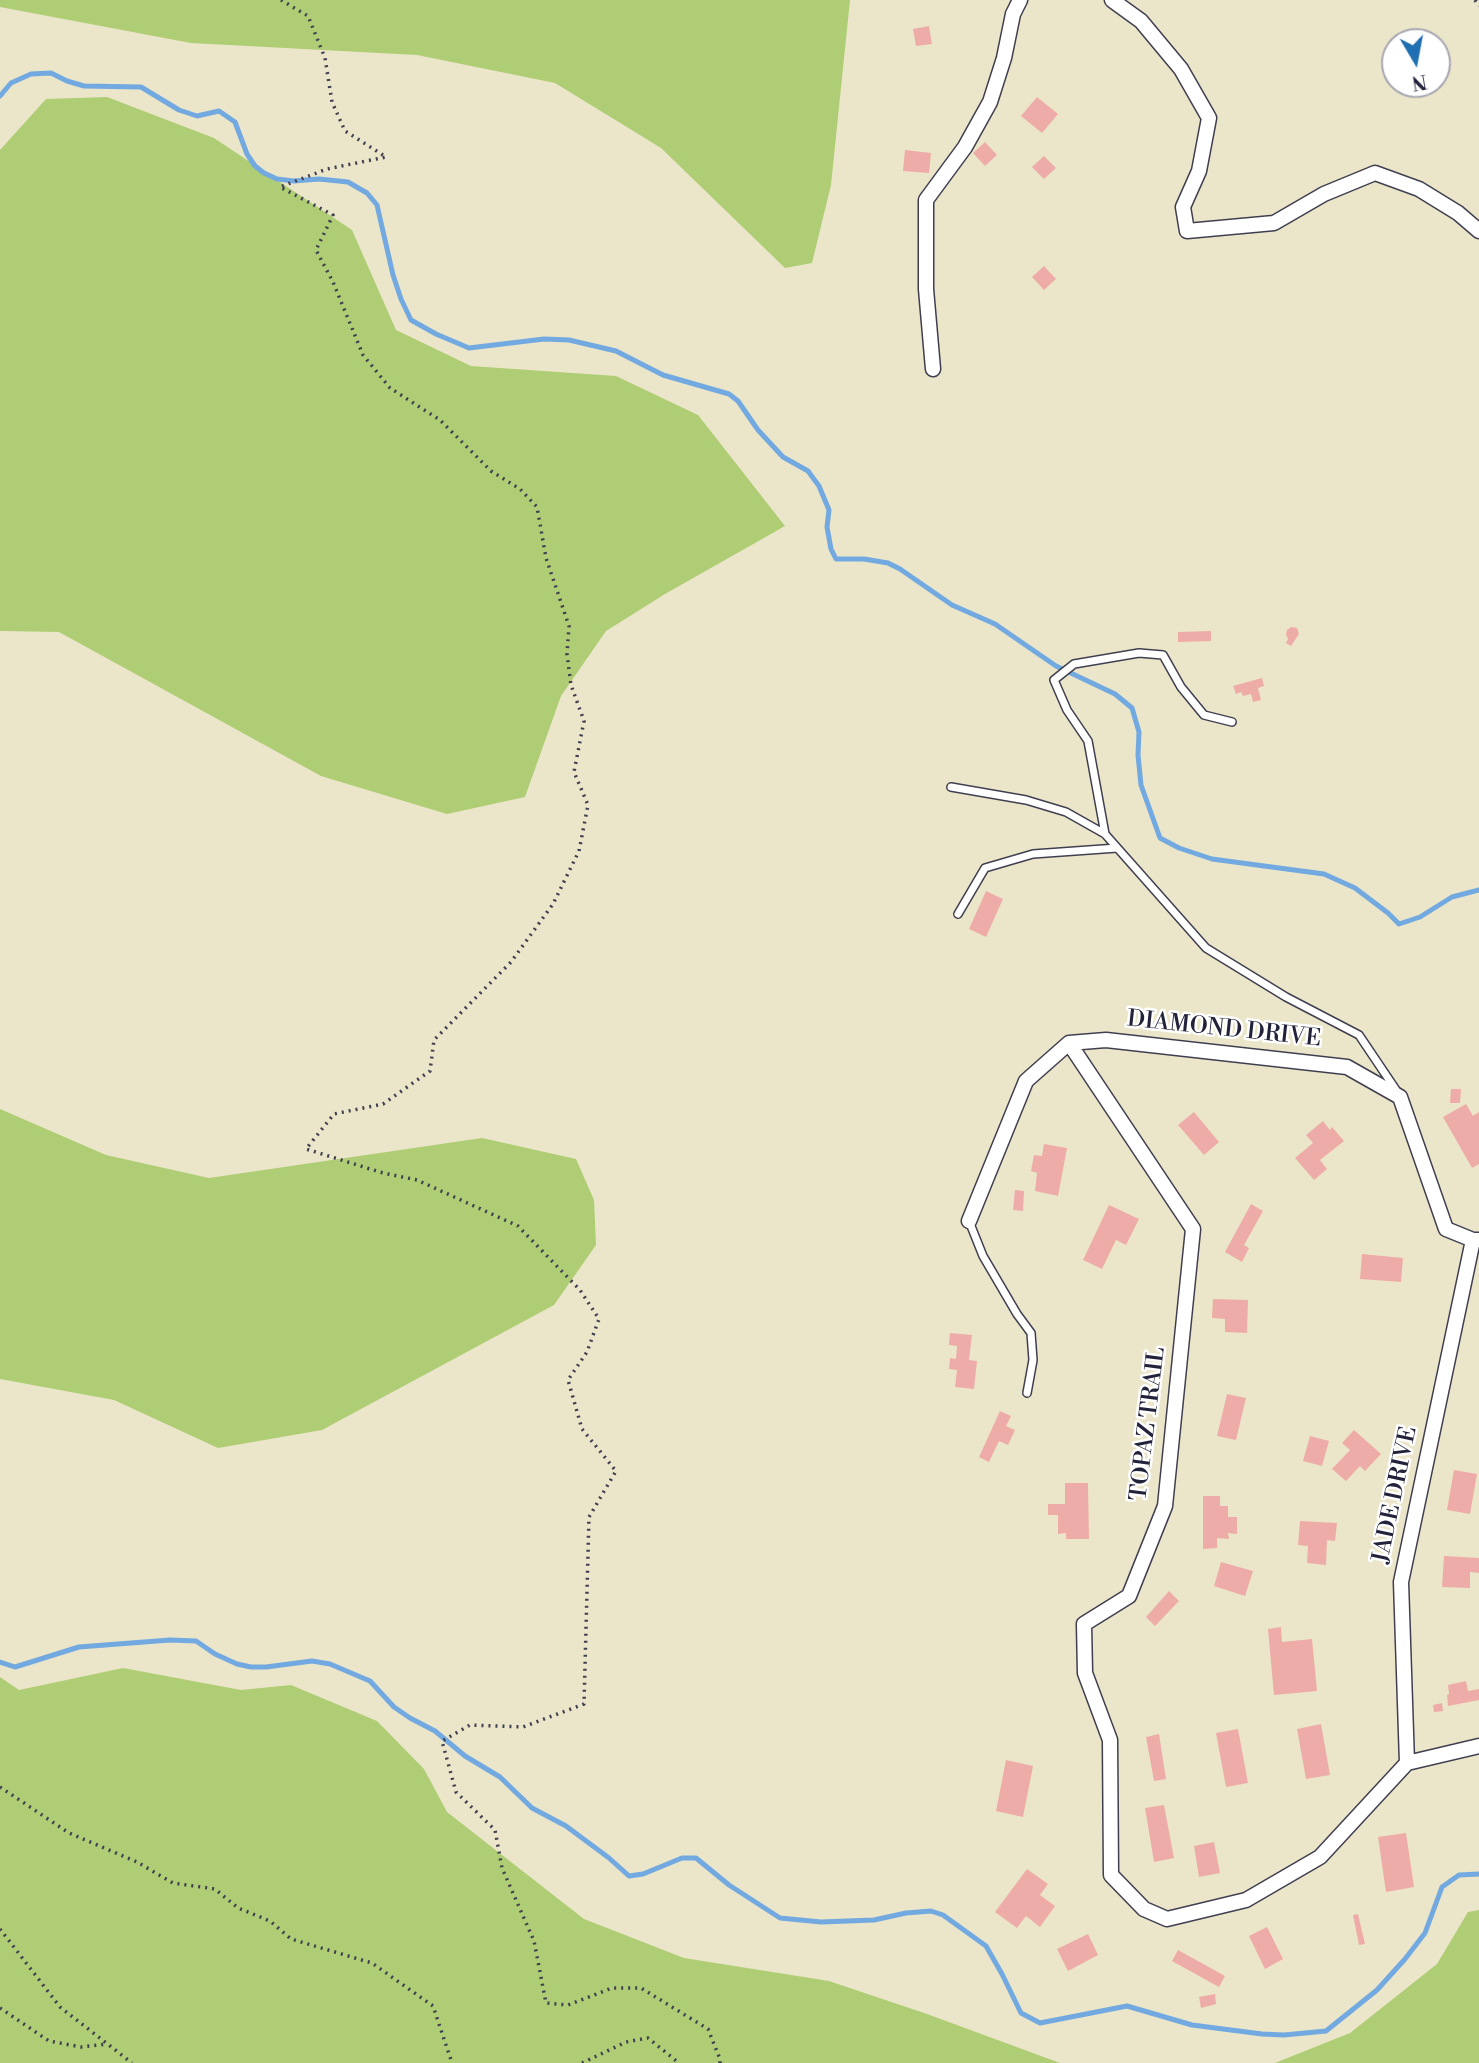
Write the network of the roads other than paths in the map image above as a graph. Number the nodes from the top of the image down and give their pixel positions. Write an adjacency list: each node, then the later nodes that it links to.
1 (1020, 0): 4 (street)
2 (1112, 0): 3 (street)
3 (1479, 232)
4 (933, 369)
5 (1232, 722): 7 (lane)
6 (951, 787): 7 (lane)
7 (1105, 834): 8 (lane)
8 (1118, 848): 9 (lane); 11 (lane)
9 (958, 914)
10 (1069, 1043): 11 (street, DIAMOND DRIVE); 12 (street); 16 (street, TOPAZ TRAIL)
11 (1400, 1097): 13 (street)
12 (969, 1221): 14 (lane)
13 (1476, 1240): 16 (street, JADE DRIVE)
14 (1027, 1393)
15 (1479, 1746): 16 (street)
16 (1407, 1763)

